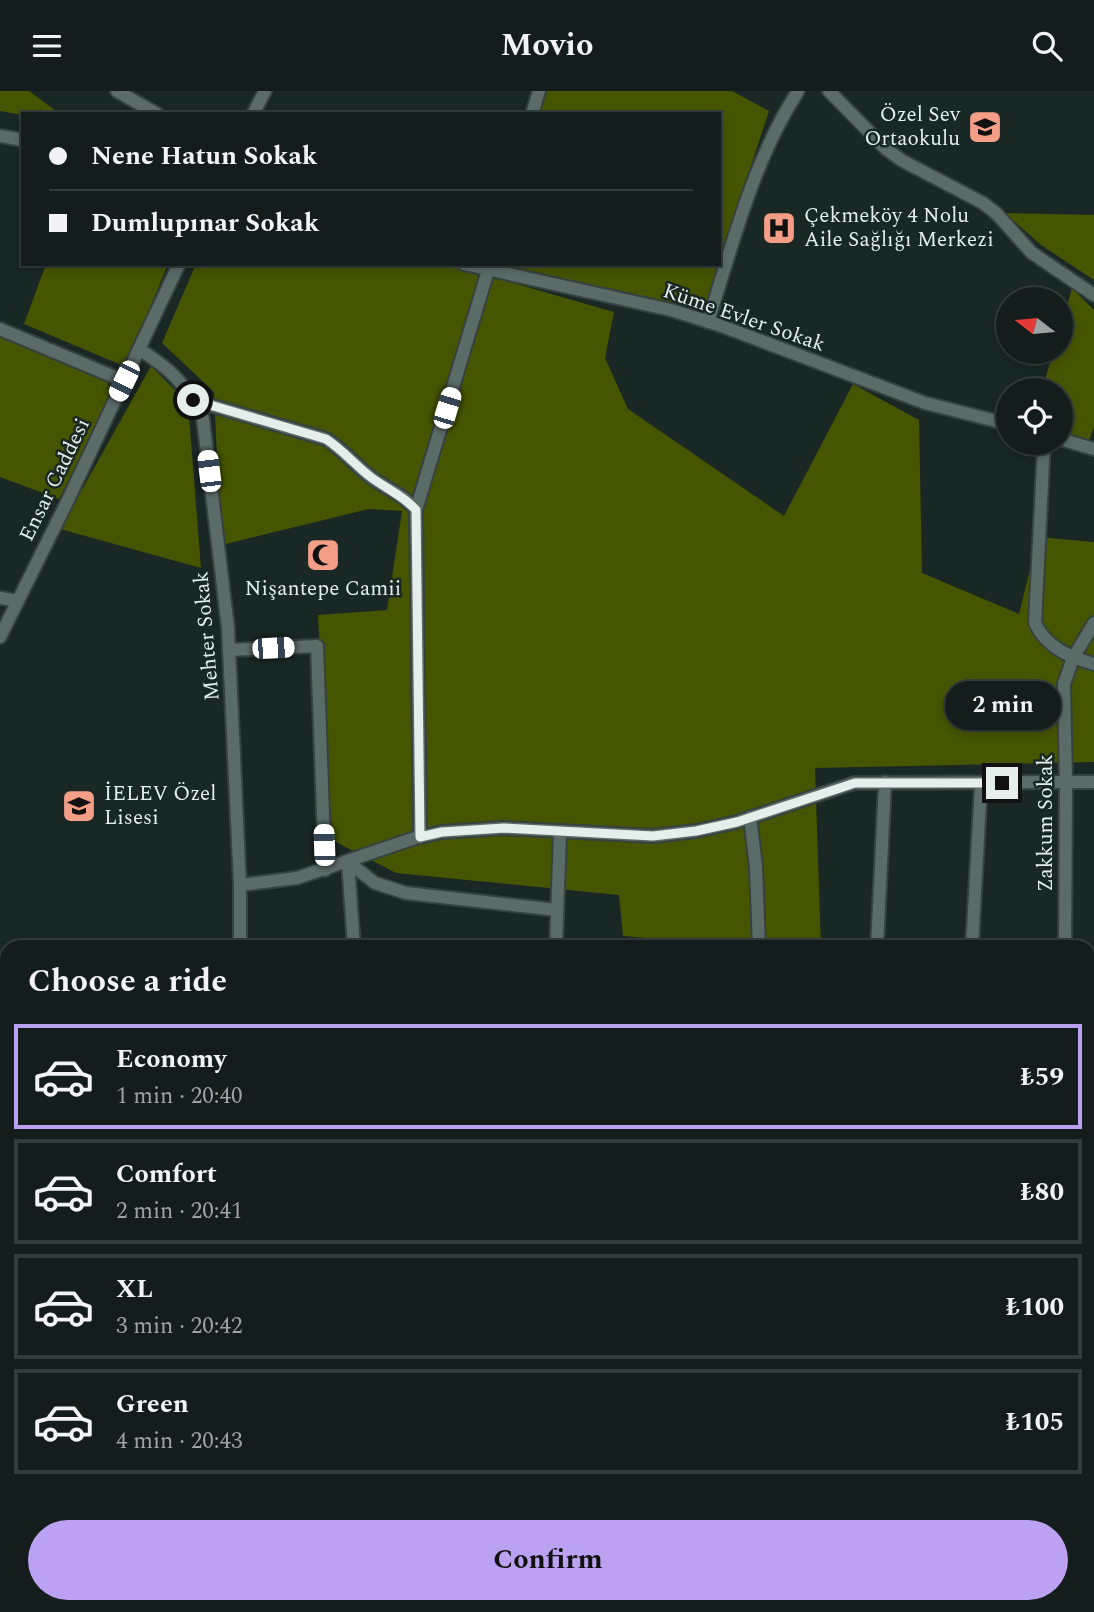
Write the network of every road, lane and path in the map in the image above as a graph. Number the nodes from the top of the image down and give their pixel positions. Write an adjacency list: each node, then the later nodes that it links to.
1 (117, 91): 6 (street)
2 (265, 91): 7 (street)
3 (539, 91): 8 (street)
4 (798, 91): 14 (street)
5 (829, 91): 13 (street)
6 (154, 112)
7 (254, 112)
8 (533, 112)
9 (0, 136): 10 (street)
10 (21, 140)
11 (179, 266): 16 (street, Ensar Caddesi)
12 (489, 267): 14 (street, Küme Evler Sokak); 23 (street)
13 (1094, 295)
14 (708, 321): 19 (street, Küme Evler Sokak)
15 (0, 329): 17 (street)
16 (139, 349): 17 (street, Ensar Caddesi); 18 (street, Mehter Sokak)
17 (124, 381): 25 (street, Ensar Caddesi)
18 (193, 400): 23 (street); 28 (street, Mehter Sokak)
19 (996, 421)
20 (1073, 443): 21 (street)
21 (1094, 449)
22 (1043, 455): 29 (street)
23 (416, 510): 37 (street)
24 (0, 598): 25 (street)
25 (18, 601): 27 (street, Ensar Caddesi)
26 (1094, 623): 29 (street, Zakkum Sokak)
27 (0, 637)
28 (229, 650): 39 (street); 40 (street, Mehter Sokak)
29 (1073, 658): 30 (street); 33 (street, Zakkum Sokak)
30 (1094, 663)
31 (885, 782): 34 (street); 35 (street); 46 (street)
32 (1094, 782): 33 (street)
33 (1066, 783): 34 (street); 48 (street, Zakkum Sokak)
34 (981, 784): 47 (street)
35 (750, 817): 36 (street); 45 (street)
36 (559, 833): 37 (street); 41 (street)
37 (420, 837): 38 (street)
38 (348, 862): 39 (street); 41 (street); 43 (street)
39 (324, 870): 40 (street)
40 (240, 885): 42 (street, Mehter Sokak)
41 (557, 910): 44 (street)
42 (240, 940)
43 (354, 940)
44 (556, 940)
45 (759, 940)
46 (877, 940)
47 (972, 940)
48 (1065, 940)

